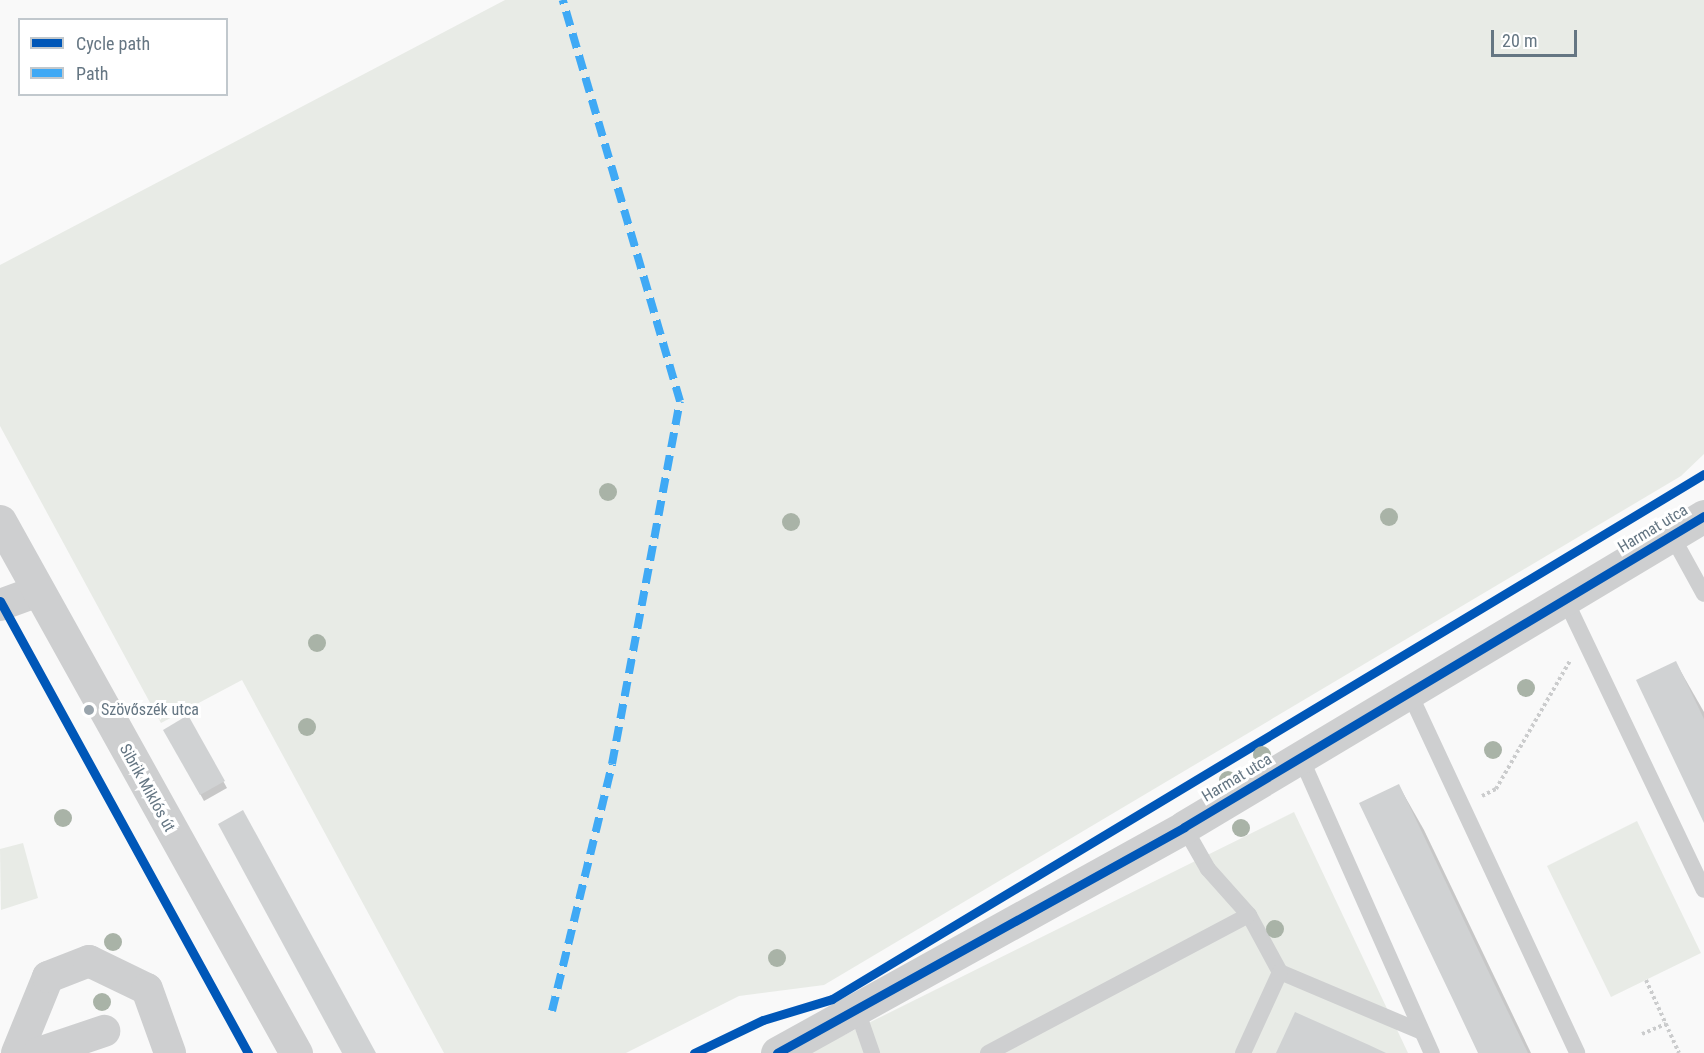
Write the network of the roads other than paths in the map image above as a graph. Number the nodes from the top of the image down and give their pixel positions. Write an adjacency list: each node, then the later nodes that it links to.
1 (1704, 516): 3 (street, Harmat utca)
2 (0, 521): 4 (street, Sibrik Miklós út)
3 (1672, 536): 5 (lane, Harmat utca); 6 (street, Harmat utca)
4 (38, 591): 7 (street); 20 (street, Sibrik Miklós út)
5 (1704, 594)
6 (1564, 599): 8 (street, Harmat utca); 11 (lane)
7 (0, 605)
8 (1409, 692): 9 (street, Harmat utca); 26 (lane)
9 (1301, 758): 10 (street, Harmat utca); 16 (lane)
10 (1184, 827): 12 (lane); 14 (street, Harmat utca)
11 (1704, 890)
12 (1248, 915): 13 (lane); 23 (lane)
13 (1280, 972): 16 (lane); 24 (lane)
14 (857, 1010): 21 (street, Harmat utca); 22 (lane)
15 (104, 1031): 18 (street)
16 (1422, 1032): 25 (lane)
17 (17, 1053): 19 (street)
18 (39, 1053)
19 (170, 1053)
20 (296, 1053)
21 (777, 1053)
22 (872, 1053)
23 (988, 1053)
24 (1243, 1053)
25 (1432, 1053)
26 (1577, 1053)

